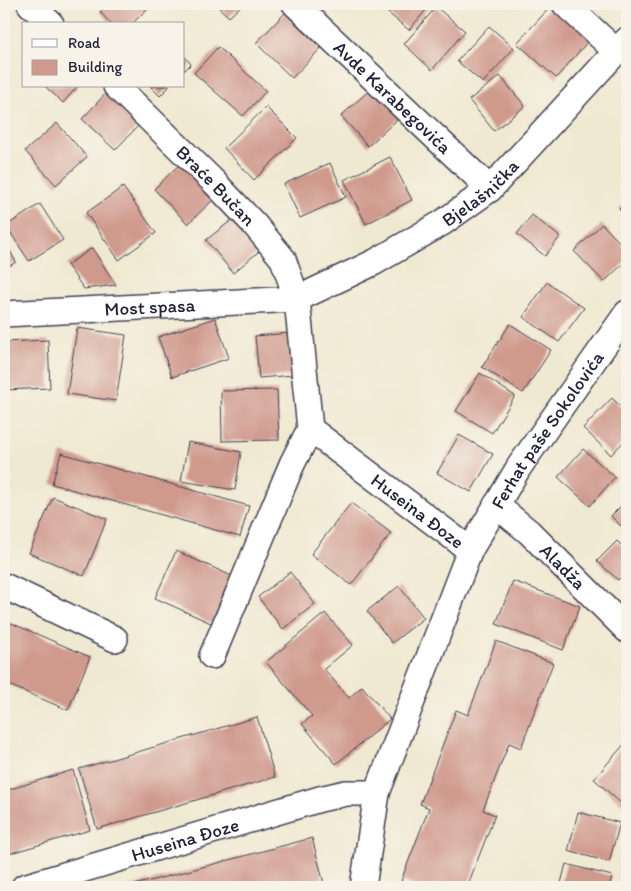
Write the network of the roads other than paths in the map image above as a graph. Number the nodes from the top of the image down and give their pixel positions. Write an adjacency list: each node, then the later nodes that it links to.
1 (30, 4): 4 (street)
2 (296, 4): 7 (street, Avde Karabegovića)
3 (565, 4): 5 (street)
4 (49, 22)
5 (622, 46): 7 (street, Bjelašnička)
6 (118, 88): 8 (street, Braće Bučan)
7 (490, 189): 8 (street, Bjelašnička)
8 (297, 299): 10 (street, Most spasa); 11 (street)
9 (627, 313): 12 (street, Ferhat paše Sokolovića)
10 (4, 314)
11 (310, 429): 13 (street, Huseina Đoze); 17 (street)
12 (496, 505): 13 (street, Ferhat paše Sokolovića); 15 (street, Aladža)
13 (470, 550): 18 (street, Huseina Đoze)
14 (4, 586): 16 (street)
15 (627, 630)
16 (115, 639)
17 (212, 656)
18 (377, 793): 19 (street, Huseina Đoze); 20 (street, Huseina Đoze)
19 (24, 887)
20 (363, 887)

